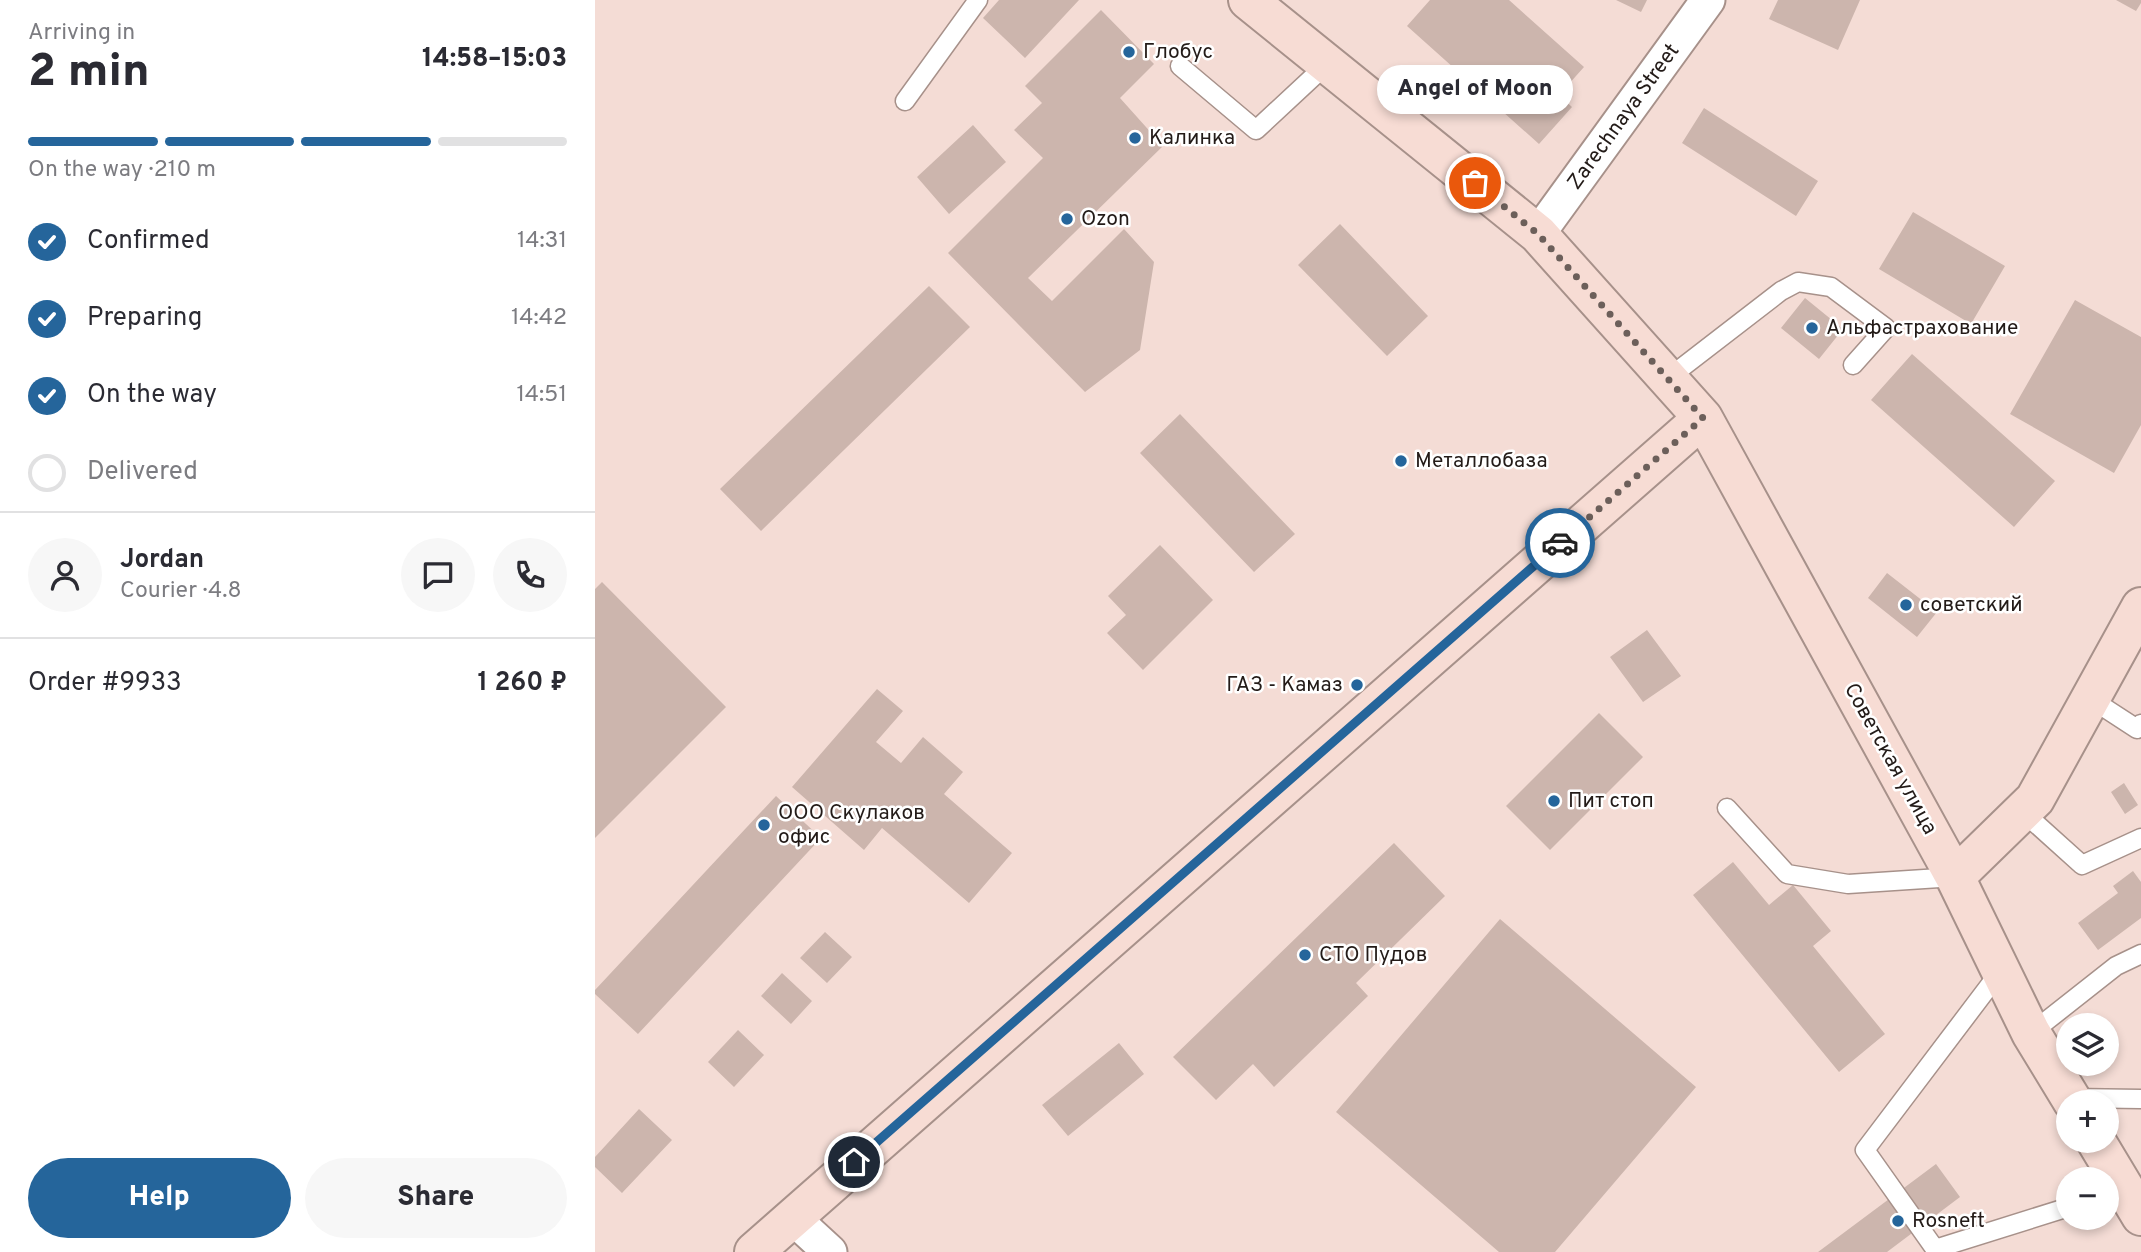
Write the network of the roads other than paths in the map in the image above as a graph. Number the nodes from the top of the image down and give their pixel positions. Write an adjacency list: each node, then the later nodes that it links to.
1 (978, 0): 6 (lane)
2 (1248, 0): 4 (main road, Советская улица)
3 (1708, 0): 7 (street, Zarechnaya Street)
4 (1327, 64): 5 (lane); 7 (main road, Советская улица)
5 (1180, 66)
6 (905, 101)
7 (1538, 234): 9 (main road, Советская улица)
8 (1853, 365): 9 (lane)
9 (1667, 379): 10 (main road, Советская улица)
10 (1703, 418): 17 (main road, Советская улица); 27 (main road)
11 (2141, 607): 12 (main road)
12 (2091, 699): 13 (lane); 15 (main road)
13 (2141, 724)
14 (1727, 808): 17 (lane)
15 (2022, 811): 16 (lane); 17 (main road)
16 (2141, 838)
17 (1955, 877): 19 (main road, Советская улица)
18 (2141, 954): 20 (lane)
19 (2002, 969): 20 (main road, Советская улица); 26 (lane)
20 (2031, 1032): 21 (main road, Советская улица)
21 (2066, 1090)
22 (2119, 1099): 23 (lane)
23 (2141, 1099)
24 (2102, 1153): 25 (main road)
25 (2124, 1200)
26 (2056, 1211)
27 (792, 1217): 28 (main road); 29 (street)
28 (754, 1252)
29 (830, 1252)

